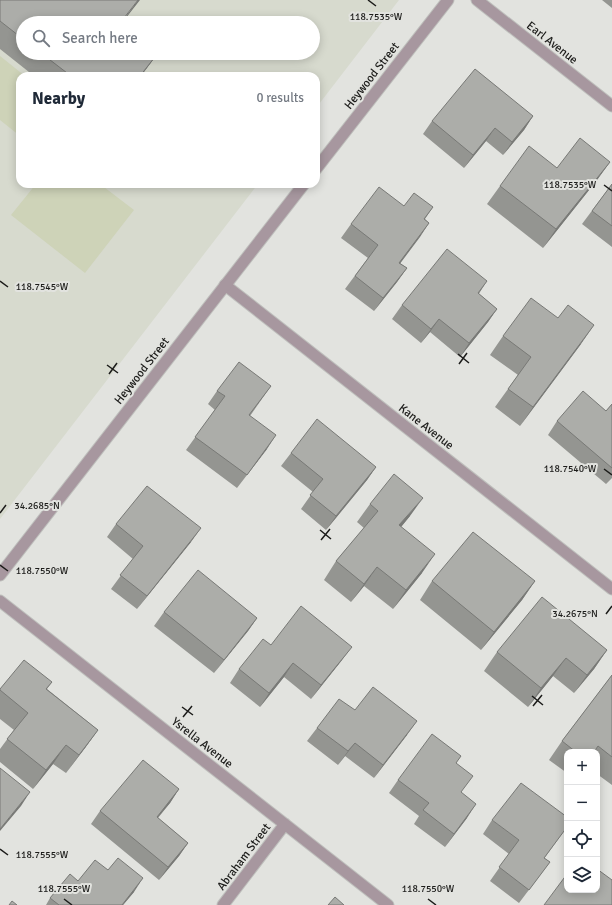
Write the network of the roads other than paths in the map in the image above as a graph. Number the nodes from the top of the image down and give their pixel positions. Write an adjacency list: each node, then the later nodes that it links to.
1 (448, 0): 4 (street, Heywood Street)
2 (477, 0): 3 (street, Earl Avenue)
3 (612, 106)
4 (320, 164)
5 (301, 188): 6 (street, Heywood Street)
6 (225, 285): 7 (street, Heywood Street); 8 (street, Kane Avenue)
7 (0, 574)
8 (612, 589)
9 (0, 601): 10 (street, Ysrella Avenue)
10 (285, 824): 11 (street, Abraham Street); 12 (street, Ysrella Avenue)
11 (223, 905)
12 (388, 905)

